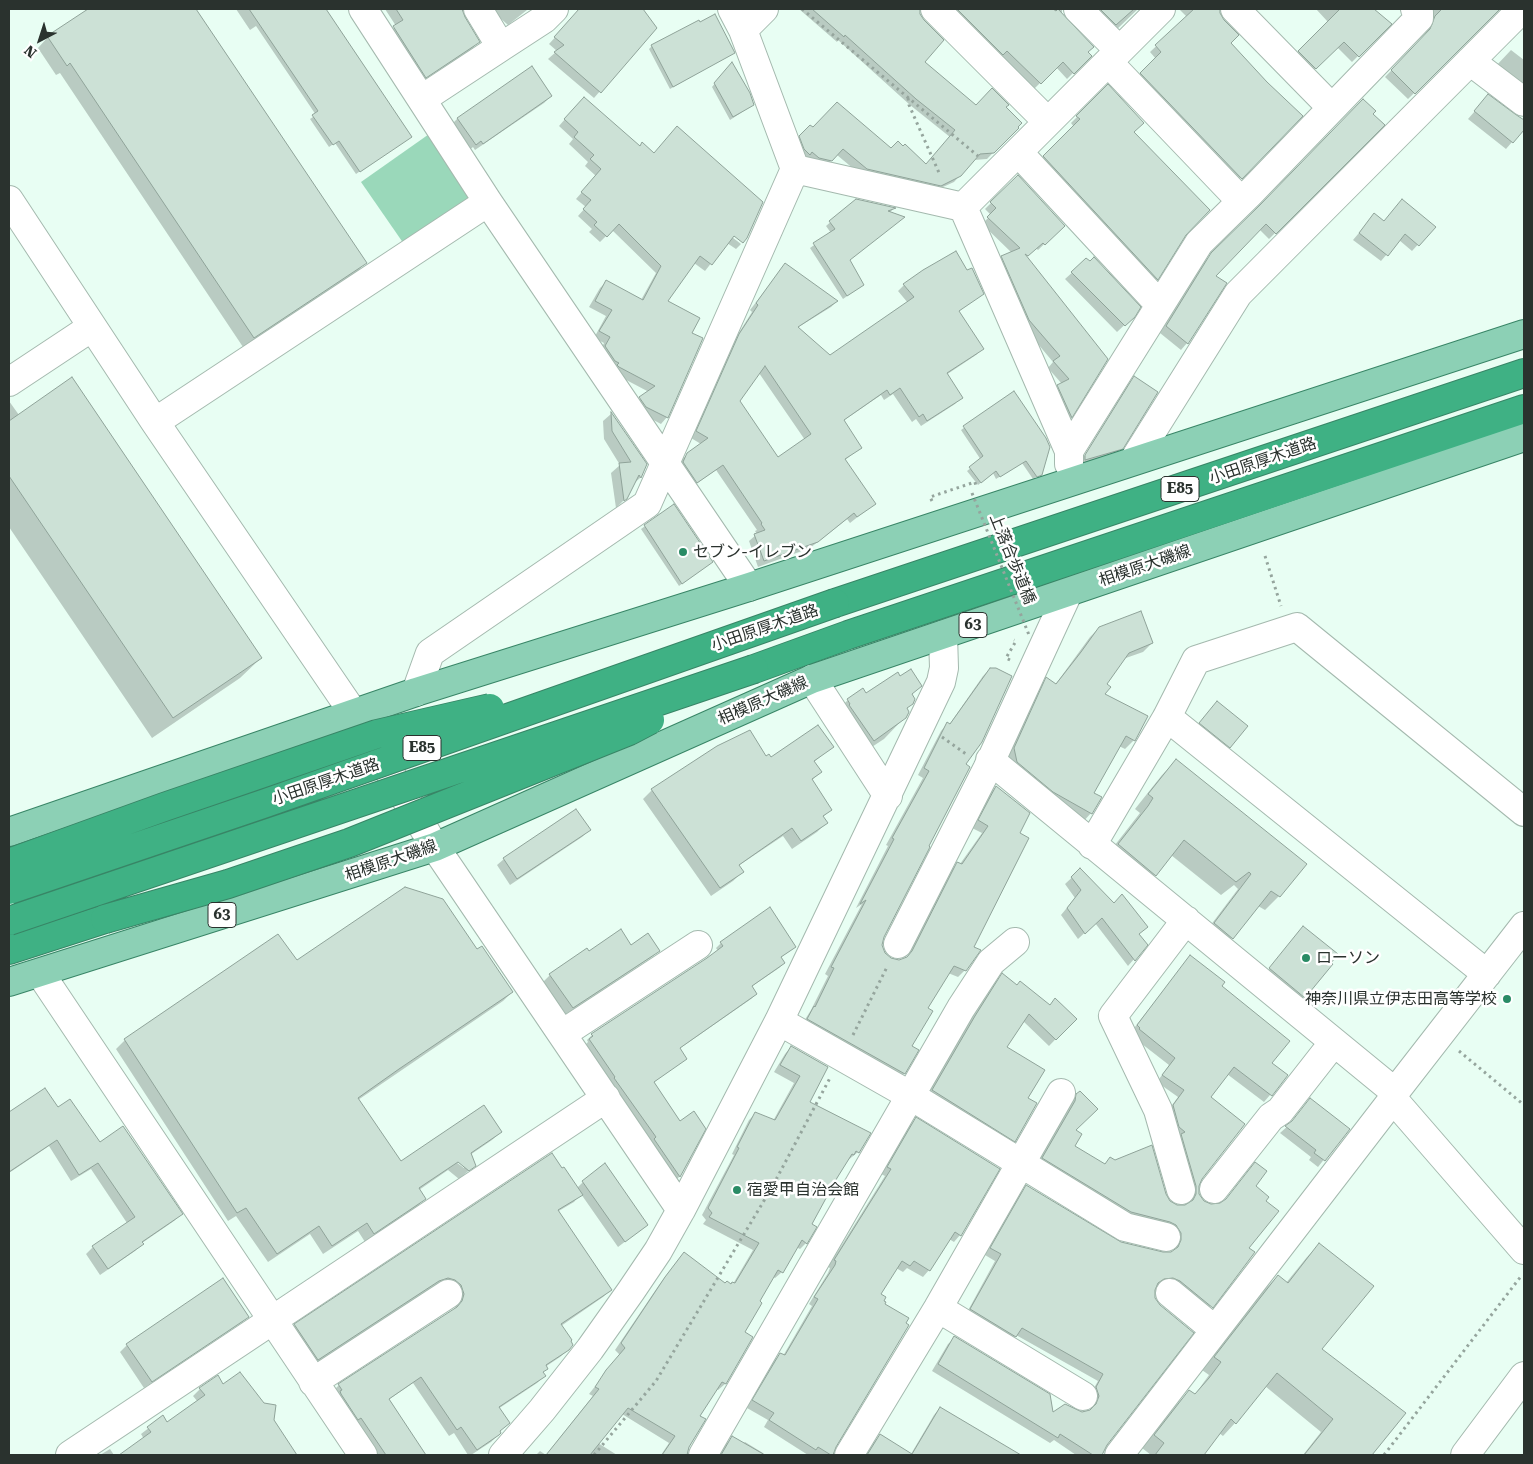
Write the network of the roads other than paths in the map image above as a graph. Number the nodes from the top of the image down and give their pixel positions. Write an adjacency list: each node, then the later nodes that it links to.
1 (363, 9): 15 (street)
2 (478, 9): 12 (street)
3 (554, 9): 12 (street)
4 (764, 9): 11 (street)
5 (935, 9): 18 (street)
6 (1078, 9): 13 (street)
7 (1161, 9): 13 (street)
8 (1235, 9): 17 (street)
9 (1416, 9): 17 (street)
10 (1522, 9): 14 (street)
11 (737, 19): 20 (street)
12 (501, 47): 15 (street)
13 (1114, 56): 18 (street); 22 (street)
14 (1470, 61): 16 (street); 34 (street)
15 (422, 99): 23 (street)
16 (1524, 102)
17 (1332, 108): 22 (street)
18 (1048, 122): 19 (street)
19 (1018, 152): 24 (street); 25 (street)
20 (795, 169): 24 (street); 35 (street)
21 (9, 200): 26 (street)
22 (1241, 201): 25 (street)
23 (488, 202): 31 (street); 35 (street)
24 (958, 206): 33 (street)
25 (1159, 304): 33 (street)
26 (92, 327): 29 (street); 31 (street)
27 (1524, 334): 34 (main road)
28 (1524, 373): 43 (highway, 小田原厚木道路 / E85, bridge)
29 (9, 382)
30 (1524, 409): 40 (highway, 小田原厚木道路 / E85)
31 (155, 422): 44 (street)
32 (1524, 437): 38 (main road, 相模原大磯線 / 63)
33 (1069, 451): 36 (street)
34 (1134, 460): 36 (main road)
35 (664, 463): 37 (street); 42 (street)
36 (1068, 482): 37 (main road)
37 (749, 588): 42 (main road)
38 (1068, 592): 39 (main road, 相模原大磯線 / 63); 46 (street)
39 (943, 635): 41 (main road, 相模原大磯線 / 63); 47 (street)
40 (754, 669): 55 (highway, 小田原厚木道路 / E85, bridge); 60 (highway, bridge)
41 (812, 679): 47 (street); 50 (main road, 相模原大磯線 / 63)
42 (416, 692): 44 (main road)
43 (577, 693): 52 (highway, bridge); 53 (highway, 小田原厚木道路 / E85, bridge)
44 (354, 714): 49 (main road); 50 (street)
45 (1167, 717): 48 (street); 51 (street); 62 (street)
46 (989, 765): 51 (street); 58 (street)
47 (888, 796): 64 (street)
48 (1524, 812)
49 (9, 832)
50 (435, 846): 61 (main road, 相模原大磯線 / 63); 65 (street)
51 (1092, 846): 54 (street)
52 (9, 863)
53 (9, 890)
54 (1186, 920): 66 (street); 73 (street)
55 (9, 921)
56 (1524, 926): 62 (street)
57 (1015, 942): 68 (street)
58 (898, 944)
59 (698, 945): 65 (street)
60 (9, 950)
61 (40, 973): 63 (main road, 相模原大磯線 / 63); 80 (street)
62 (1487, 974): 69 (street)
63 (9, 982)
64 (779, 1021): 68 (street); 74 (street)
65 (562, 1034): 70 (street)
66 (1334, 1042): 69 (street); 72 (street)
67 (1061, 1093): 71 (street)
68 (911, 1096): 71 (street); 89 (street)
69 (1394, 1096): 76 (street); 81 (street)
70 (606, 1098): 74 (street); 80 (street)
71 (1021, 1162): 75 (street); 79 (street)
72 (1214, 1189)
73 (1182, 1190)
74 (681, 1210): 88 (street)
75 (1166, 1237)
76 (1524, 1250)
77 (1170, 1293): 81 (street)
78 (440, 1308): 83 (street)
79 (938, 1308): 84 (street); 90 (street)
80 (273, 1320): 83 (street); 86 (street)
81 (1215, 1330): 85 (street)
82 (1524, 1376): 91 (street)
83 (313, 1382): 87 (street)
84 (1084, 1396)
85 (1131, 1450)
86 (70, 1455)
87 (363, 1455)
88 (503, 1455)
89 (703, 1455)
90 (849, 1455)
91 (1465, 1455)

